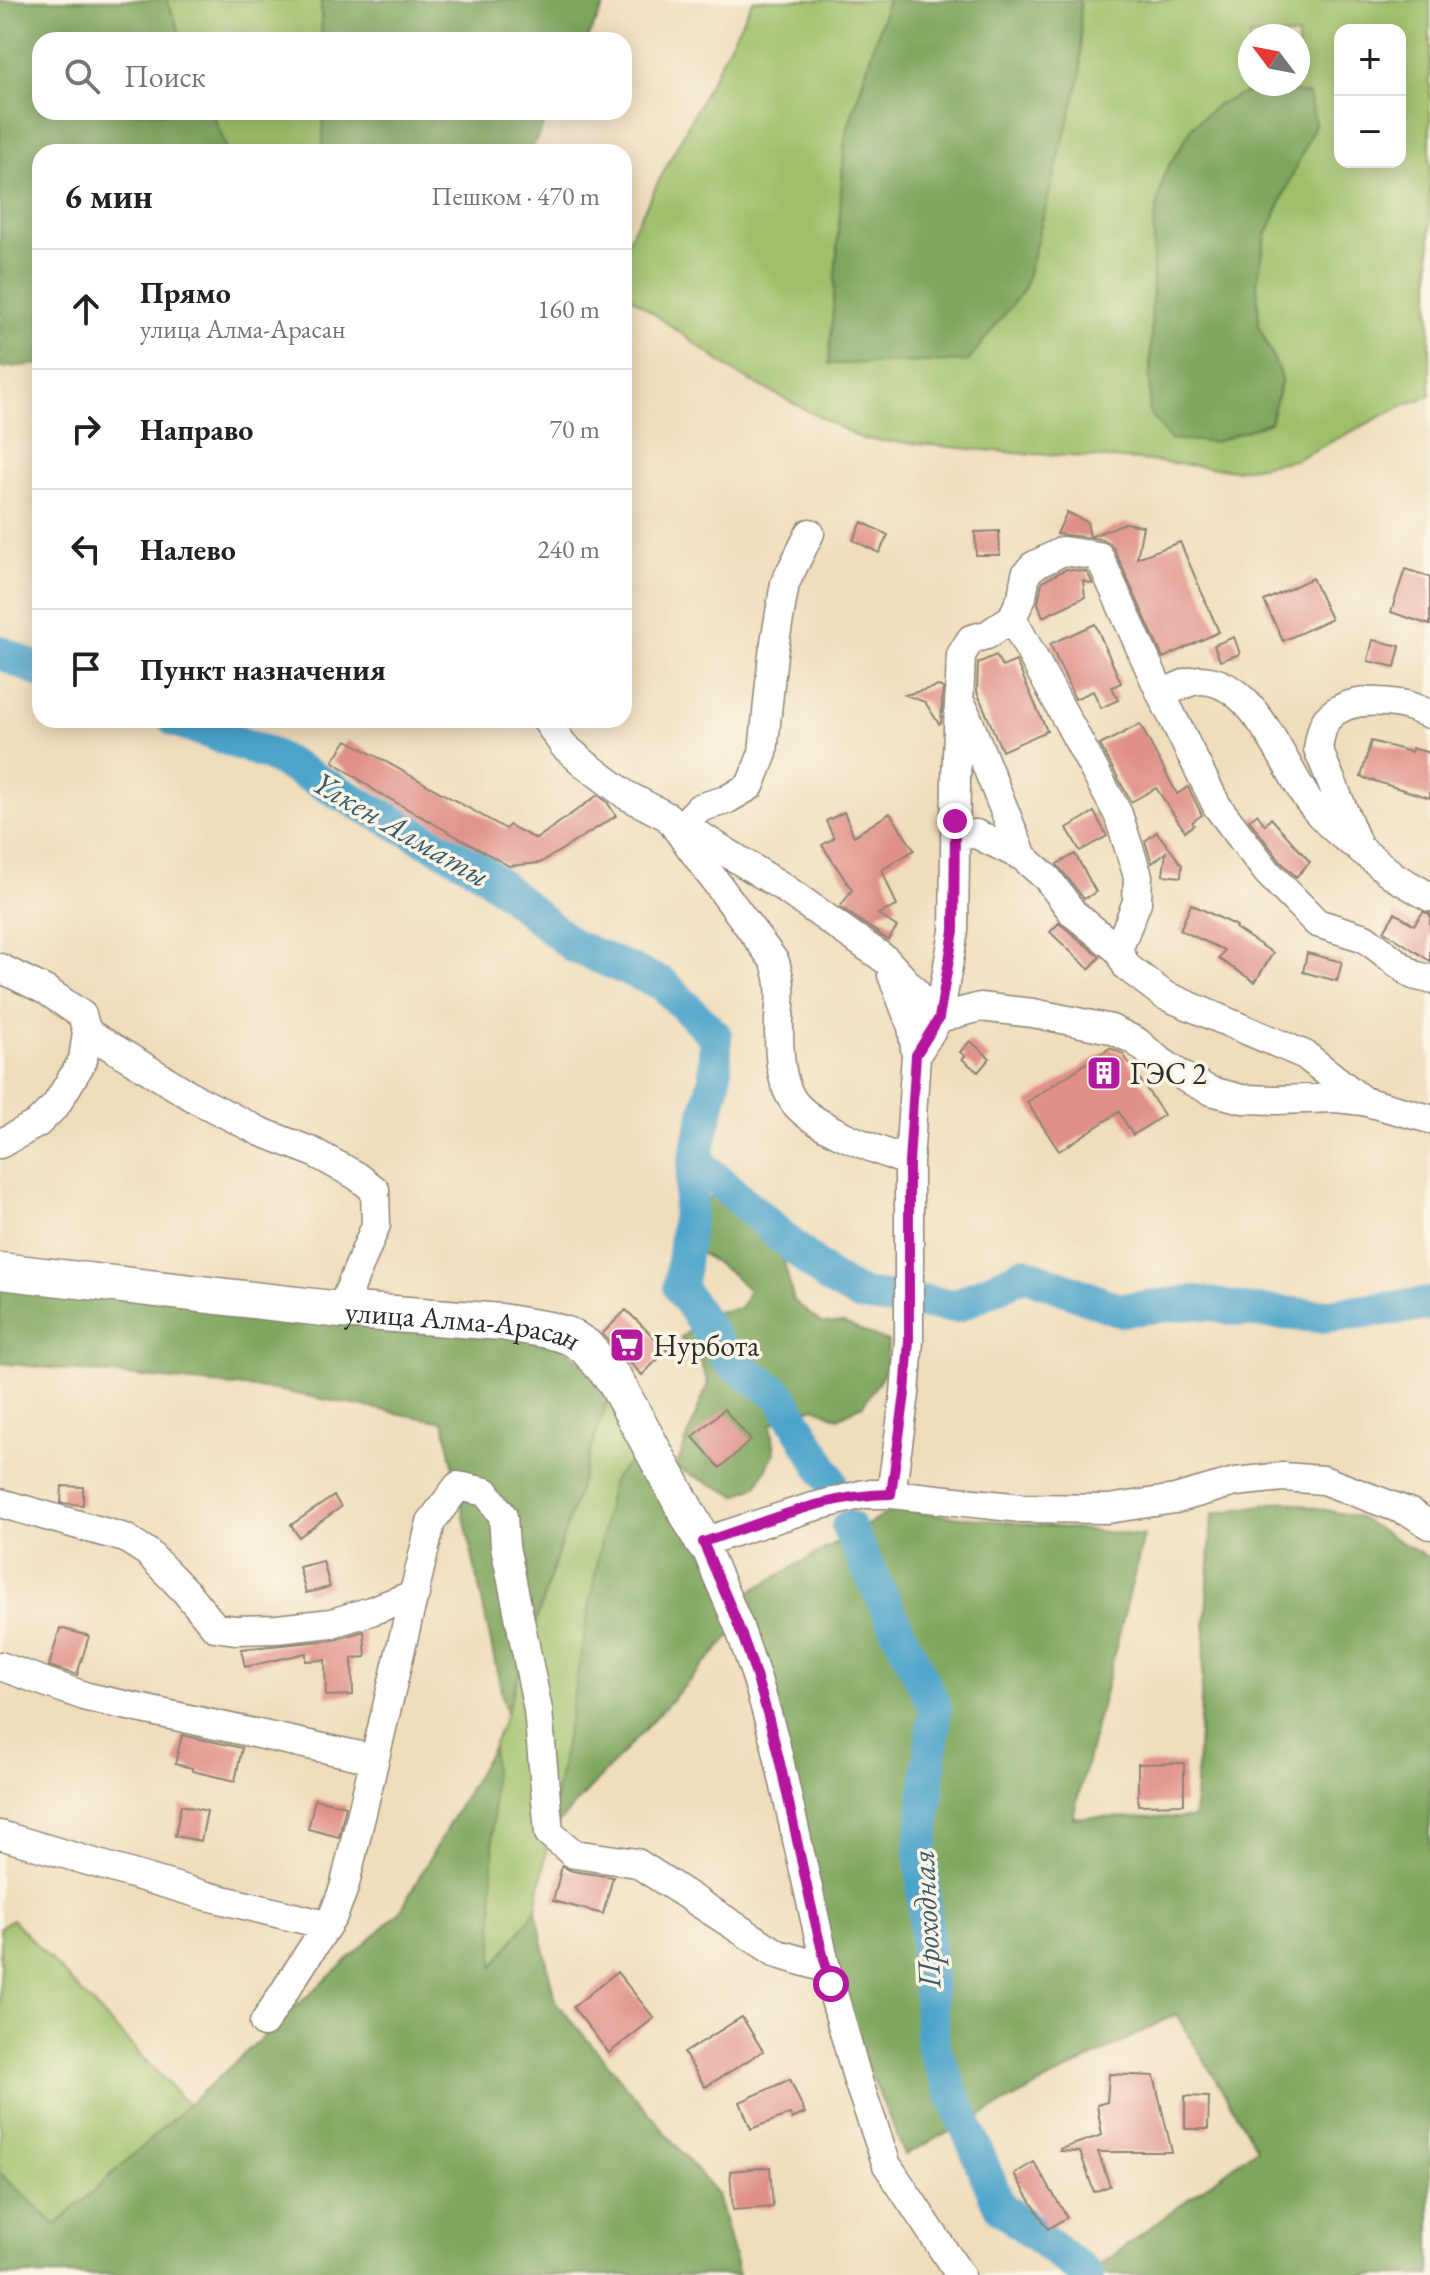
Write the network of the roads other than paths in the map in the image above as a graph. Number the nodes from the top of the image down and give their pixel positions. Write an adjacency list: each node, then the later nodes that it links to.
1 (810, 533): 7 (street)
2 (1012, 618): 3 (street); 4 (street); 12 (street)
3 (1161, 694): 9 (street); 15 (street)
4 (958, 695): 8 (street); 10 (street)
5 (1430, 714): 9 (street)
6 (552, 728): 7 (street)
7 (675, 821): 13 (street); 24 (street)
8 (955, 835): 10 (street); 16 (street)
9 (1359, 848): 11 (street)
10 (1023, 857): 12 (street)
11 (1430, 897)
12 (1118, 950): 19 (street)
13 (886, 960): 16 (street); 18 (street)
14 (0, 968): 17 (street)
15 (1430, 979)
16 (939, 1018): 18 (street); 20 (street)
17 (87, 1032): 23 (street); 26 (street)
18 (916, 1055): 24 (street)
19 (1318, 1065): 20 (street); 21 (street)
20 (1316, 1098): 21 (street)
21 (1363, 1101): 22 (street)
22 (1430, 1119)
23 (0, 1144)
24 (909, 1162): 27 (street)
25 (0, 1271): 26 (main road, улица Алма-Арасан)
26 (341, 1310): 30 (main road, улица Алма-Арасан)
27 (878, 1494): 29 (street); 30 (street)
28 (0, 1503): 31 (street)
29 (1430, 1525)
30 (703, 1542): 36 (street, улица Алма-Арасан)
31 (415, 1594): 33 (street); 36 (street)
32 (0, 1666): 33 (street)
33 (374, 1759): 35 (street)
34 (0, 1835): 35 (street)
35 (326, 1925): 37 (street)
36 (826, 1968): 38 (street, улица Алма-Арасан)
37 (264, 2023)
38 (960, 2275)

